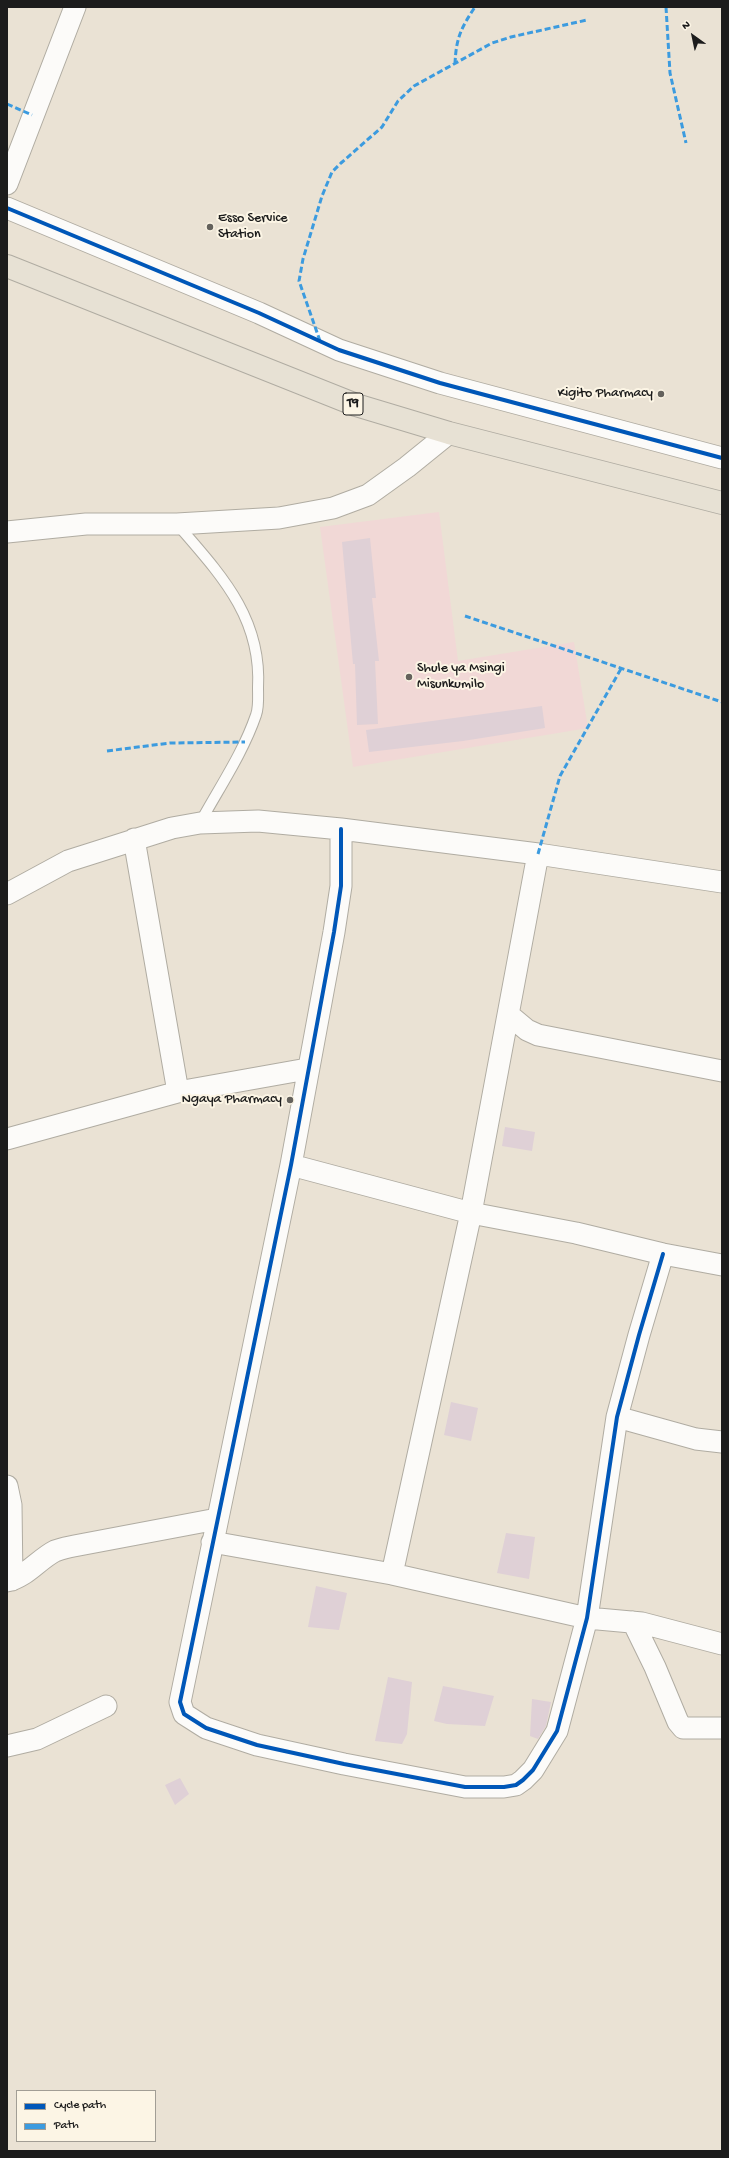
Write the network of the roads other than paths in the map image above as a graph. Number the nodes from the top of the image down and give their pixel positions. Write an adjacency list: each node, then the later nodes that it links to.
1 (75, 7): 2 (street)
2 (7, 184)
3 (7, 208): 6 (street)
4 (7, 266): 5 (highway, T9)
5 (449, 433): 7 (highway, T9); 8 (street)
6 (722, 458)
7 (722, 503)
8 (177, 524): 9 (street); 10 (lane)
9 (7, 532)
10 (200, 823): 11 (street); 12 (street)
11 (341, 829): 13 (street); 19 (street)
12 (134, 839): 15 (street); 21 (street)
13 (538, 854): 14 (street); 16 (street)
14 (722, 882)
15 (7, 894)
16 (509, 1015): 17 (street); 18 (street)
17 (538, 1035): 18 (street); 20 (street)
18 (502, 1051): 24 (street)
19 (307, 1069): 21 (street); 23 (street)
20 (722, 1071)
21 (178, 1092): 22 (street)
22 (7, 1139)
23 (291, 1165): 24 (street); 30 (street)
24 (471, 1213): 25 (street); 32 (street)
25 (664, 1254): 26 (street); 27 (street)
26 (722, 1265)
27 (618, 1417): 28 (street); 34 (street)
28 (722, 1442)
29 (7, 1486): 33 (street)
30 (217, 1519): 31 (street); 33 (street)
31 (212, 1542): 32 (street); 34 (street)
32 (392, 1574): 34 (street)
33 (9, 1580)
34 (587, 1618): 35 (street)
35 (633, 1622): 36 (street); 38 (street)
36 (722, 1644)
37 (106, 1706): 39 (street)
38 (722, 1728)
39 (7, 1746)

